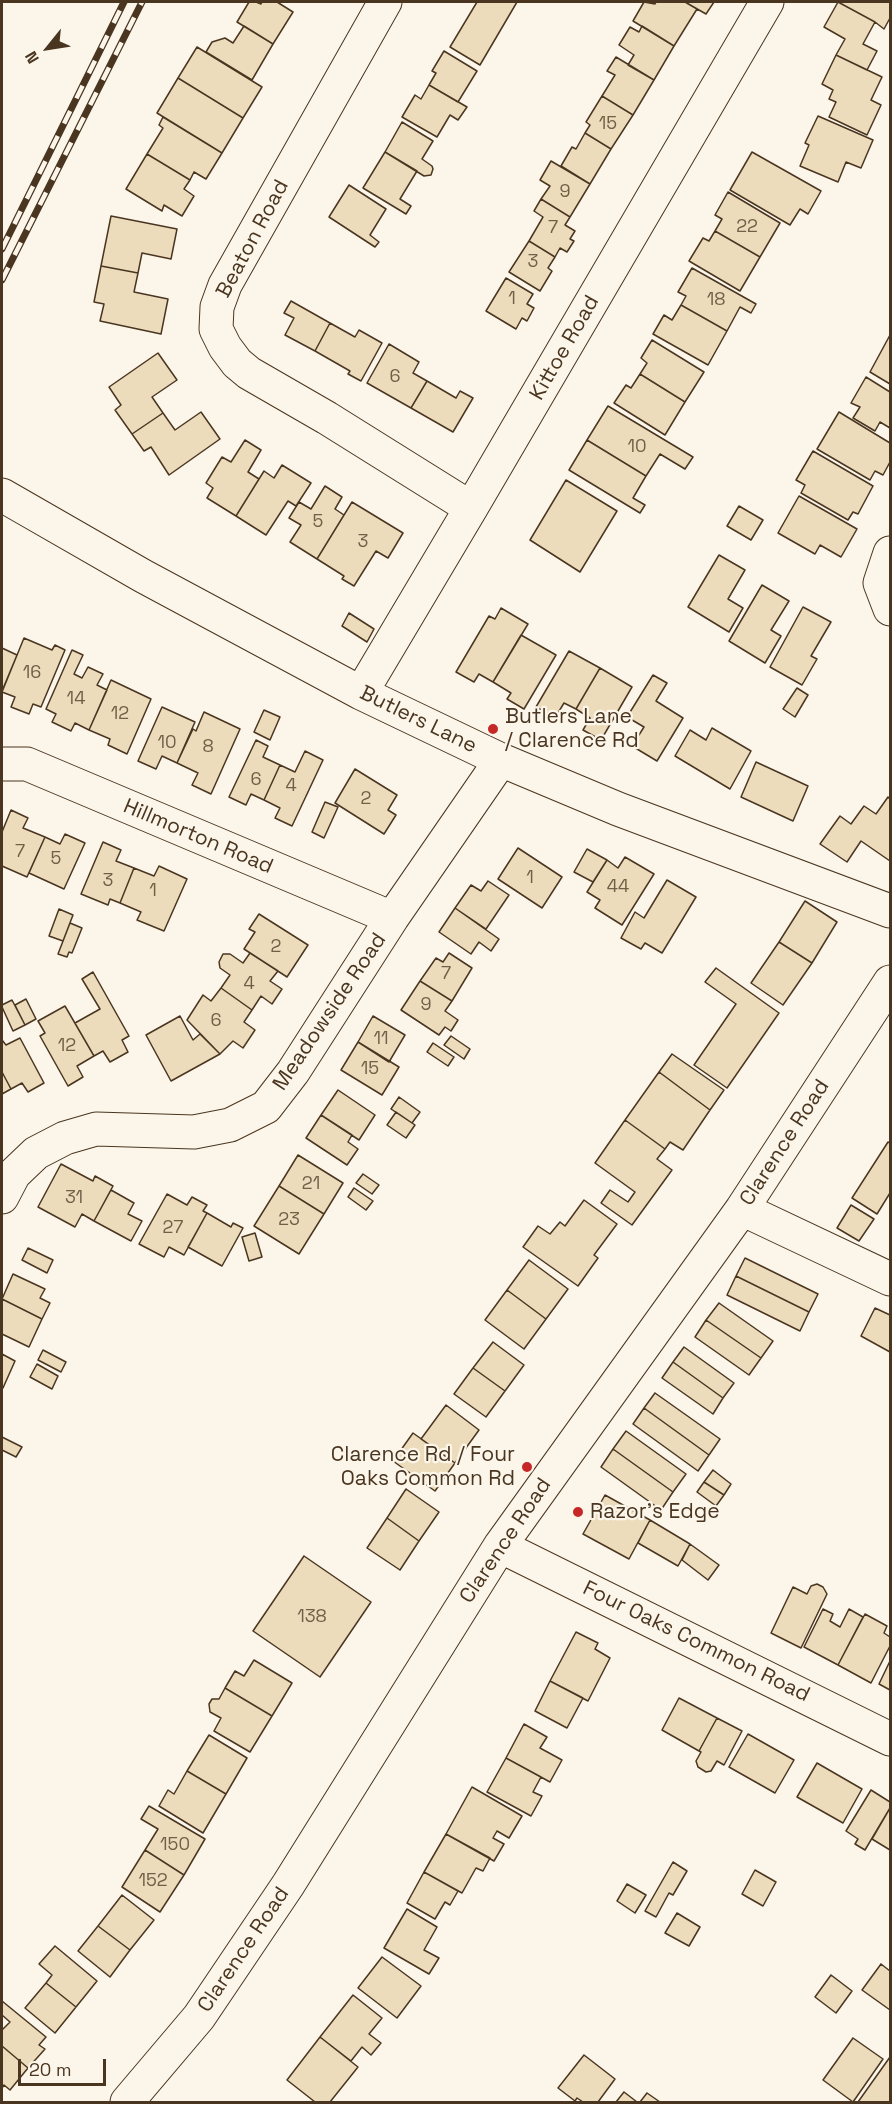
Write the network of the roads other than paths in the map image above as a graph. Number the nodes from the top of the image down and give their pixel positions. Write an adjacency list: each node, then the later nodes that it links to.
1 (385, 2): 4 (street, Beaton Road)
2 (767, 2): 4 (street, Kittoe Road)
3 (2, 495): 7 (street, Butlers Lane)
4 (471, 508): 7 (street, Kittoe Road)
5 (891, 553): 6 (street)
6 (891, 609)
7 (361, 693): 8 (street, Butlers Lane)
8 (501, 760): 10 (street, Butlers Lane); 11 (street, Meadowside Road)
9 (2, 764): 11 (street, Hillmorton Road)
10 (891, 911)
11 (393, 918): 13 (street, Meadowside Road)
12 (891, 982): 14 (street, Clarence Road)
13 (2, 1197)
14 (742, 1209): 15 (street); 16 (street, Clarence Road)
15 (891, 1280)
16 (500, 1546): 17 (street, Four Oaks Common Road); 18 (street, Clarence Road)
17 (891, 1739)
18 (126, 2103)

